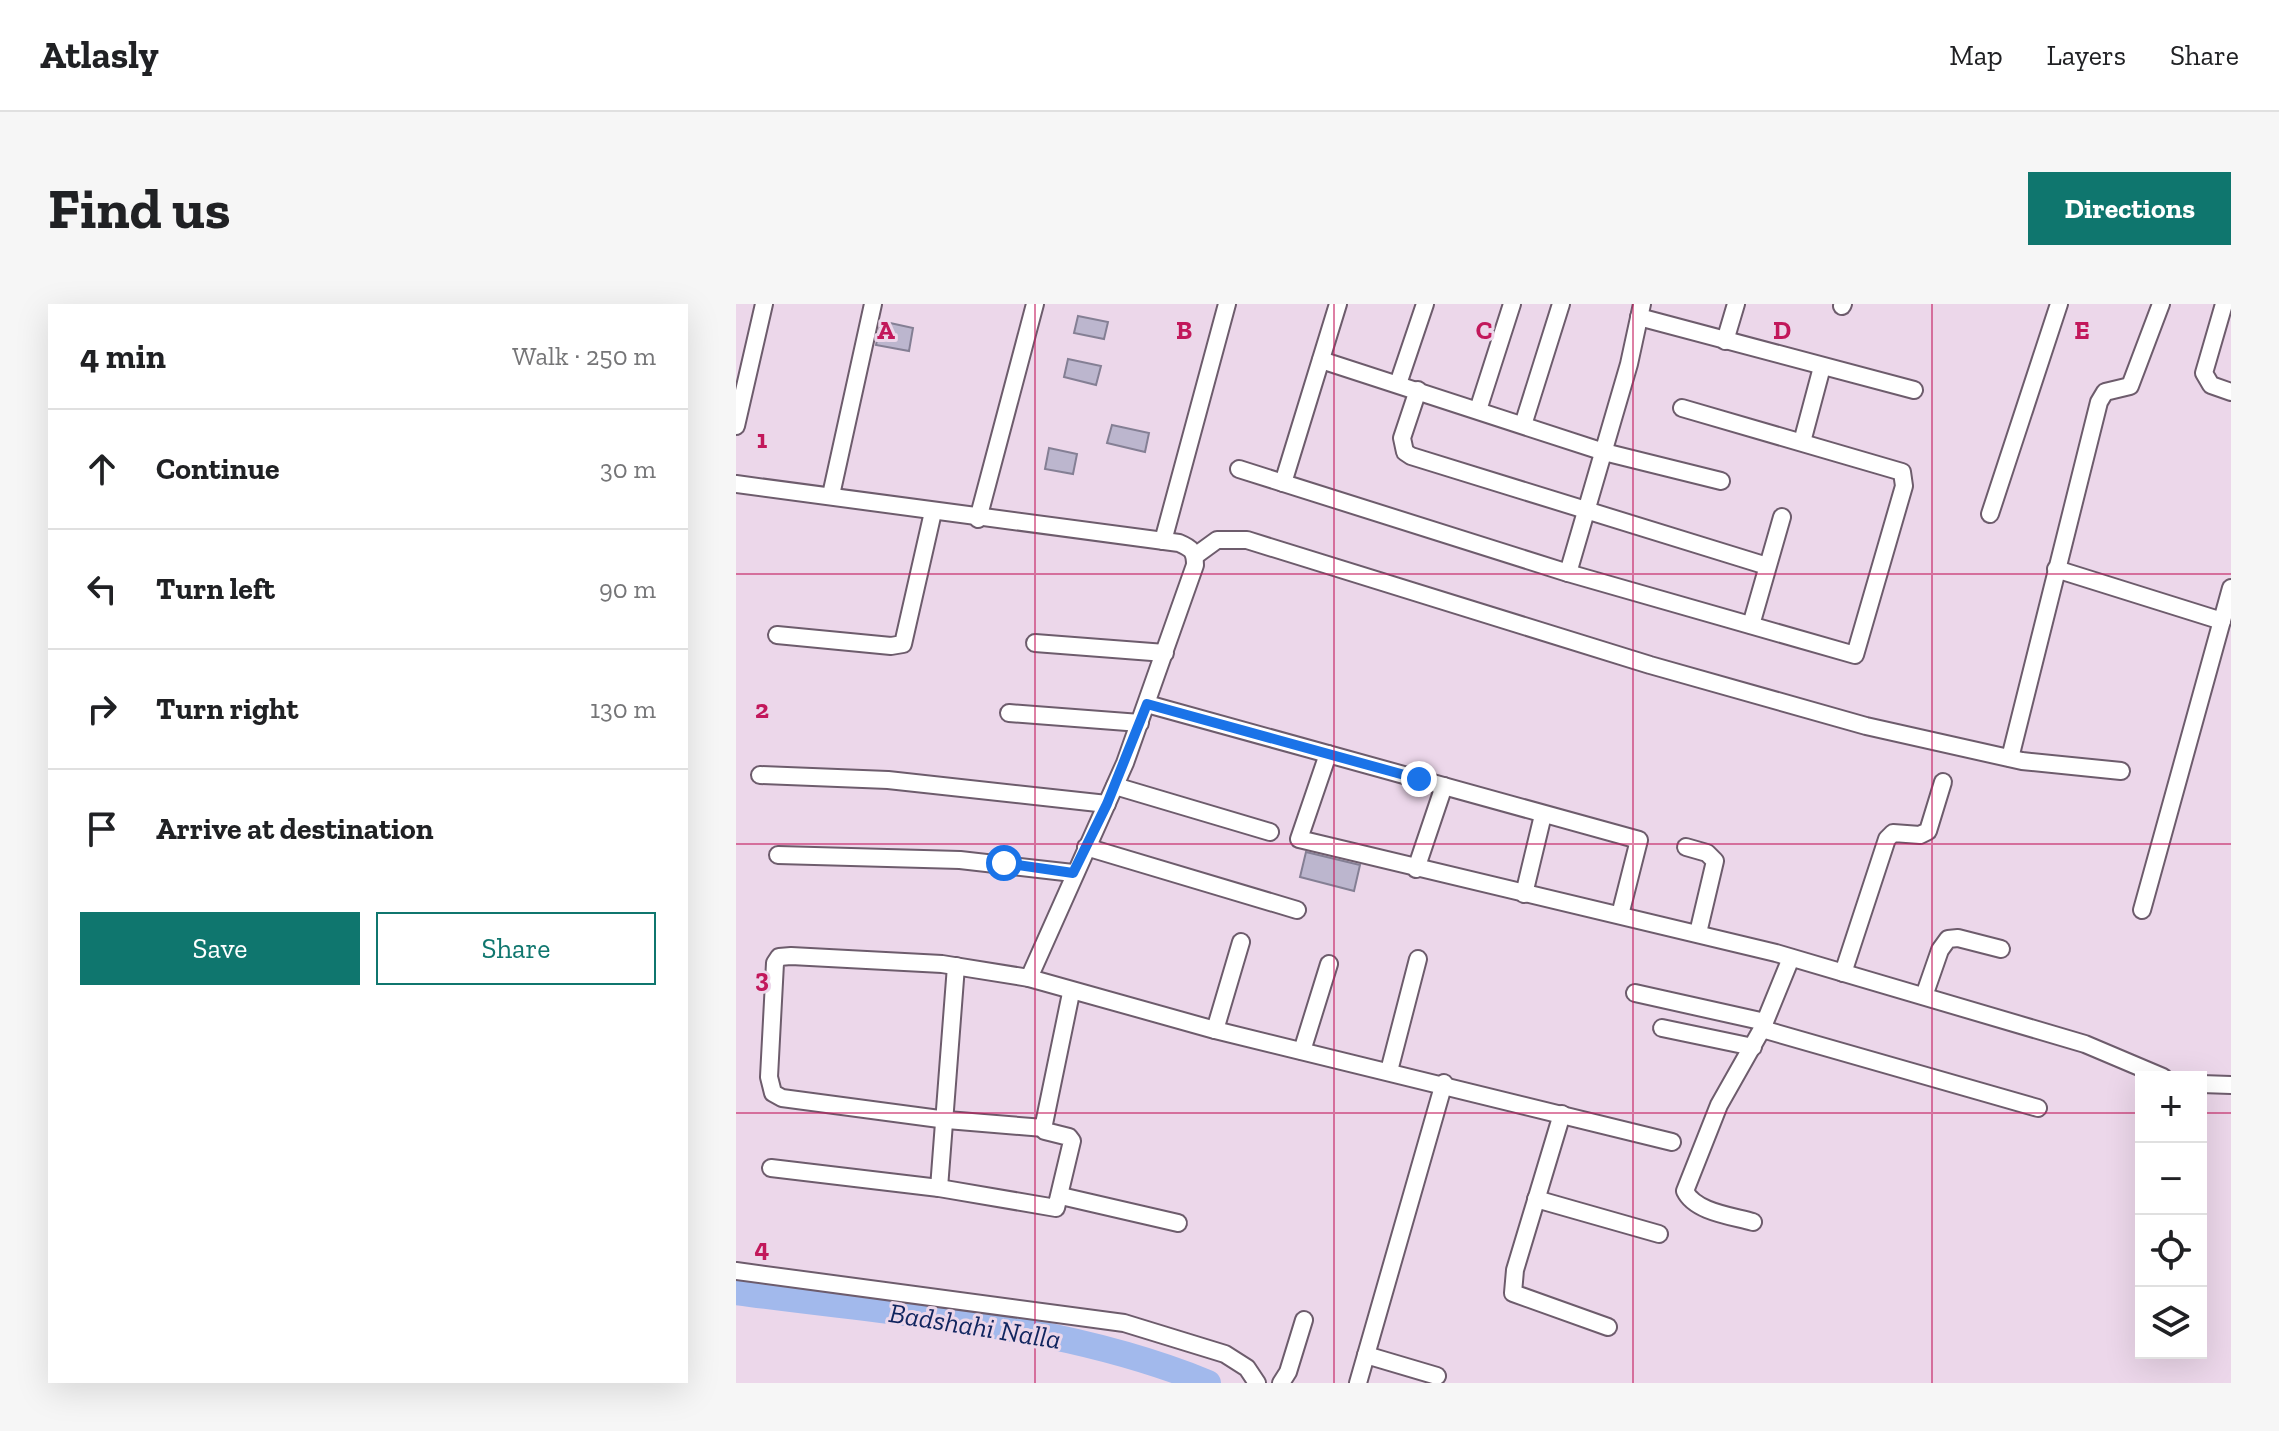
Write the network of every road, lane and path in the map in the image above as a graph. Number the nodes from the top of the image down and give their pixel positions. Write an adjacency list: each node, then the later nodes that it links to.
1 (764, 304): 24 (street)
2 (873, 304): 31 (street)
3 (1035, 304): 36 (street)
4 (1227, 304): 37 (street)
5 (1338, 304): 15 (street)
6 (1425, 304): 17 (street)
7 (1512, 304): 22 (street)
8 (1561, 304): 23 (street)
9 (1736, 304): 14 (street)
10 (2059, 304): 34 (street)
11 (2161, 304): 40 (street)
12 (2224, 304): 20 (street)
13 (1640, 311): 14 (street); 26 (street)
14 (1725, 341): 16 (street)
15 (1321, 360): 17 (street); 29 (street)
16 (1822, 367): 19 (street); 25 (street)
17 (1398, 384): 18 (street)
18 (1418, 390): 22 (street); 33 (street)
19 (1914, 390)
20 (2231, 392)
21 (1682, 408): 25 (street)
22 (1478, 410): 23 (street)
23 (1523, 425): 26 (street)
24 (736, 426)
25 (1802, 442): 44 (street)
26 (1604, 452): 28 (street); 33 (street)
27 (1239, 469): 29 (street)
28 (1721, 481)
29 (1283, 483): 41 (street)
30 (736, 484): 31 (street)
31 (831, 495): 32 (street)
32 (933, 512): 36 (street); 45 (street)
33 (1587, 512): 39 (street); 41 (street)
34 (1990, 514)
35 (1782, 517): 39 (street)
36 (978, 519): 37 (street)
37 (1163, 541): 38 (street)
38 (1195, 556): 47 (street); 52 (street)
39 (1767, 566): 44 (street)
40 (2056, 569): 43 (street); 52 (street)
41 (1568, 573): 44 (street)
42 (2231, 588): 43 (street)
43 (2222, 621): 68 (street)
44 (1751, 625)
45 (777, 635)
46 (1035, 643): 47 (street)
47 (1165, 653): 48 (street)
48 (1147, 704): 50 (street); 51 (street)
49 (1009, 713): 50 (street)
50 (1140, 723): 56 (street)
51 (1328, 754): 57 (street); 64 (street)
52 (2010, 758): 53 (street)
53 (2121, 771)
54 (760, 775): 58 (street)
55 (1943, 782): 77 (street)
56 (1115, 786): 58 (street); 60 (street)
57 (1444, 786): 59 (street); 64 (street)
58 (1107, 804): 61 (street)
59 (1543, 815): 66 (street); 69 (street)
60 (1270, 832)
61 (1086, 847): 65 (street); 67 (street)
62 (1686, 847): 70 (street)
63 (778, 855): 65 (street)
64 (1416, 869): 66 (street)
65 (1073, 873): 78 (street)
66 (1524, 894): 69 (street)
67 (1297, 910)
68 (2142, 910)
69 (1620, 915): 70 (street)
70 (1698, 933): 73 (street)
71 (1241, 942): 84 (street)
72 (2001, 949): 81 (street)
73 (1791, 958): 77 (street); 82 (street)
74 (1418, 959): 87 (street)
75 (1329, 964): 86 (street)
76 (956, 966): 78 (street); 94 (street); 94 (street)
77 (1843, 973): 81 (street)
78 (1029, 978): 79 (street)
79 (1071, 993): 84 (street); 95 (street)
80 (1635, 993): 82 (street)
81 (1924, 996): 88 (street)
82 (1763, 1026): 85 (street); 92 (street)
83 (1662, 1028): 85 (street)
84 (1215, 1030): 86 (street)
85 (1753, 1047): 101 (street)
86 (1302, 1051): 87 (street)
87 (1389, 1071): 89 (street)
88 (2149, 1071)
89 (1444, 1083): 93 (street); 107 (street)
90 (2207, 1084): 91 (street)
91 (2231, 1085)
92 (2038, 1108)
93 (1562, 1114): 96 (street); 100 (street)
94 (947, 1120): 95 (street); 98 (street)
95 (1044, 1128): 99 (street)
96 (1672, 1142)
97 (771, 1168): 98 (street)
98 (939, 1188): 99 (street)
99 (1061, 1196): 102 (street)
100 (1536, 1199): 103 (street); 106 (street)
101 (1753, 1222)
102 (1178, 1223)
103 (1659, 1234)
104 (736, 1271): 109 (street)
105 (1304, 1320): 110 (street)
106 (1608, 1327)
107 (1366, 1355): 108 (street); 111 (street)
108 (1437, 1376)
109 (1257, 1383)
110 (1281, 1383)
111 (1358, 1383)

